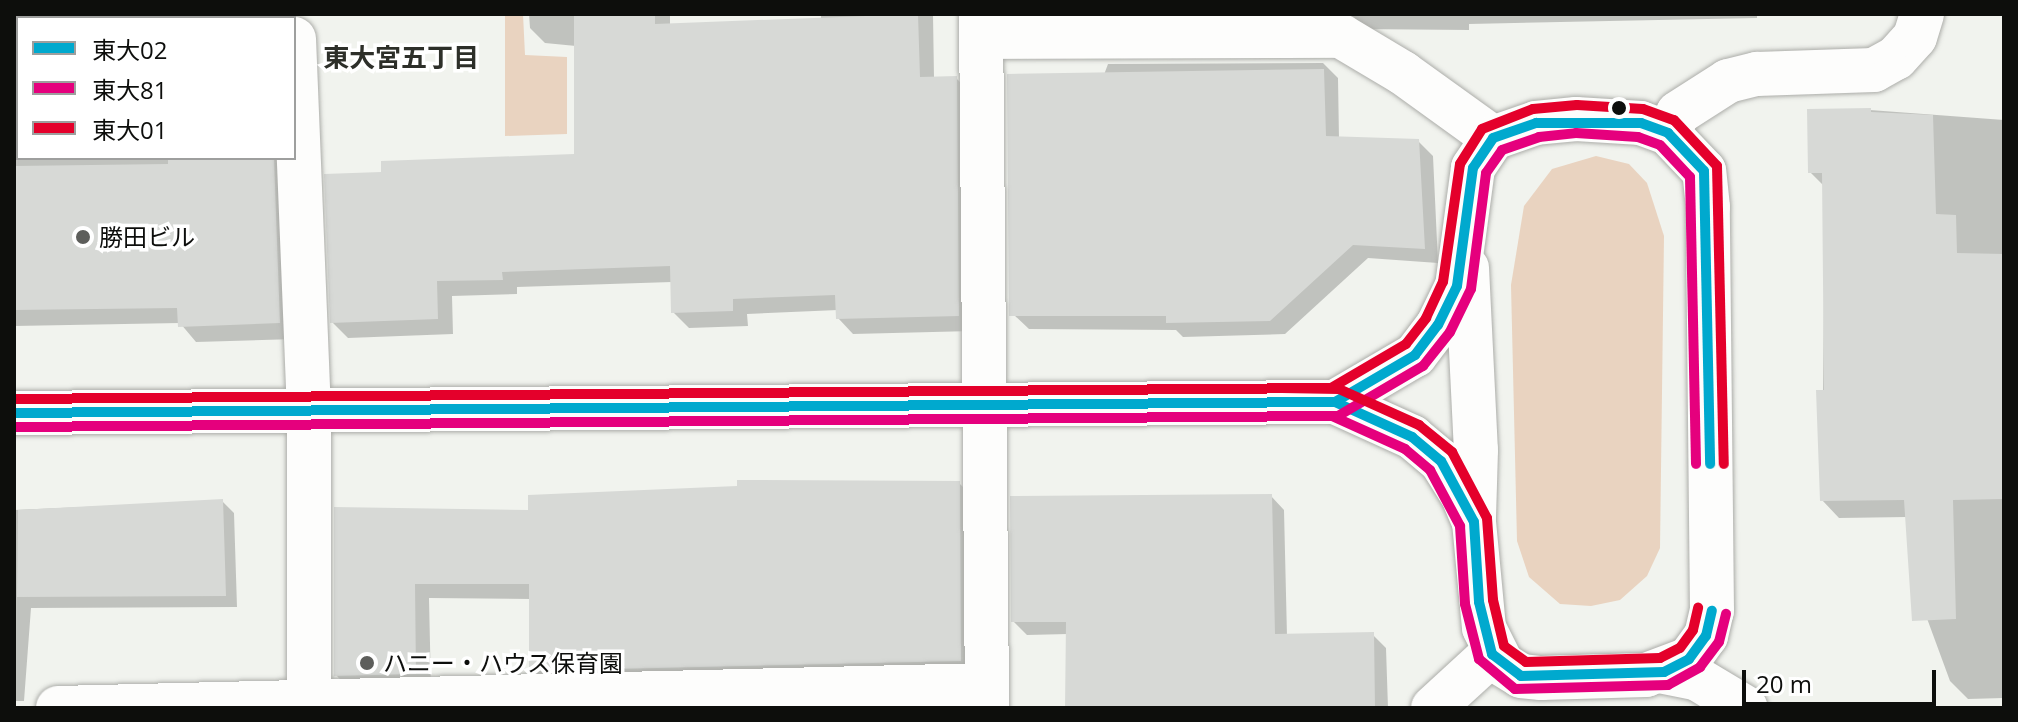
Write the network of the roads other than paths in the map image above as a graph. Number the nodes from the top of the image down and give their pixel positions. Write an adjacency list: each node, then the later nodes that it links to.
1 (1922, 14): 4 (street)
2 (982, 25): 5 (street); 8 (street)
3 (296, 89): 10 (street)
4 (1668, 133): 5 (street); 13 (street)
5 (1493, 138): 6 (street)
6 (1465, 242): 7 (street); 11 (street)
7 (1335, 402): 8 (street); 11 (street)
8 (982, 404): 10 (street); 14 (street)
9 (14, 413): 10 (street)
10 (309, 414): 15 (street)
11 (1474, 522): 12 (street)
12 (1492, 654): 13 (street); 17 (street)
13 (1664, 672): 18 (street)
14 (987, 696): 15 (street)
15 (309, 702): 16 (street)
16 (58, 708)
17 (1433, 708)
18 (1746, 708)

